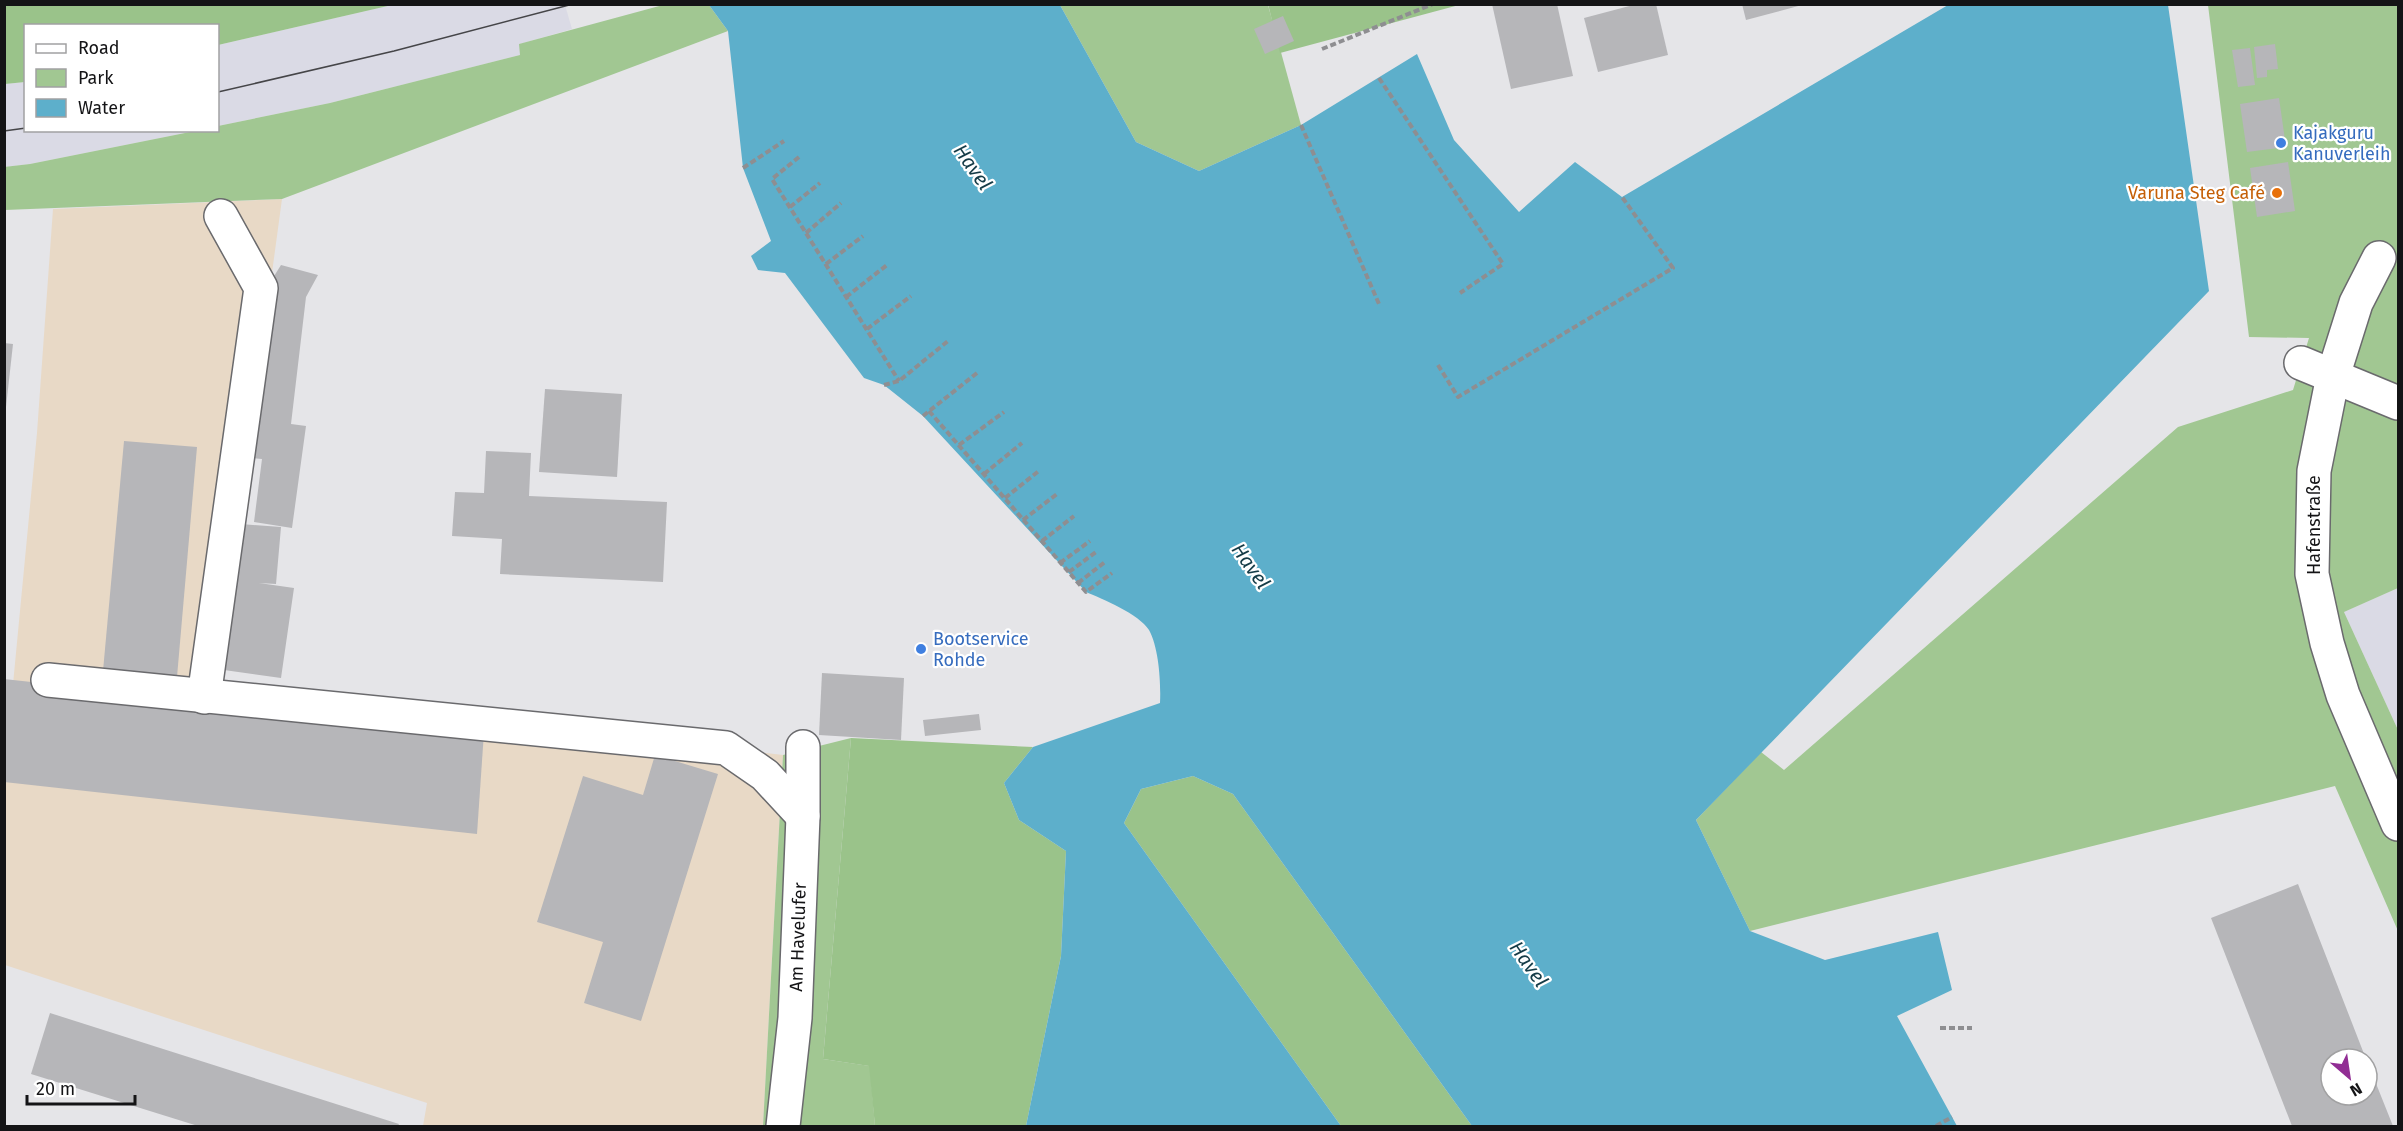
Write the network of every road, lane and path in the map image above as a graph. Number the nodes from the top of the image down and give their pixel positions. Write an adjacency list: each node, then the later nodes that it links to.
1 (1433, 4): 2 (path)
2 (1322, 49)
3 (1380, 78): 18 (path)
4 (1301, 125): 21 (path)
5 (784, 141): 7 (path)
6 (799, 157): 11 (path)
7 (743, 168)
8 (820, 183): 11 (path)
9 (1622, 197): 25 (path)
10 (841, 203): 13 (path)
11 (790, 207): 13 (path)
12 (222, 216): 51 (street)
13 (806, 233): 16 (path)
14 (863, 236): 16 (path)
15 (2379, 258): 27 (street, Hafenstraße)
16 (826, 264): 20 (path)
17 (886, 265): 20 (path)
18 (1460, 293)
19 (911, 296): 22 (path)
20 (846, 297): 22 (path)
21 (1379, 304)
22 (867, 329): 28 (path)
23 (948, 342): 28 (path)
24 (2301, 363): 27 (street)
25 (1438, 365)
26 (977, 373): 31 (path)
27 (2332, 376): 30 (street); 54 (street, Hafenstraße)
28 (899, 381): 29 (path)
29 (884, 385)
30 (2398, 403)
31 (929, 411): 33 (path); 35 (path)
32 (1004, 412): 35 (path)
33 (922, 416)
34 (1022, 443): 37 (path)
35 (959, 445): 37 (path)
36 (1040, 470): 39 (path)
37 (984, 474): 39 (path)
38 (1057, 494): 41 (path)
39 (1005, 498): 41 (path)
40 (1074, 516): 42 (path)
41 (1023, 520): 42 (path)
42 (1042, 541): 46 (path)
43 (1090, 541): 46 (path)
44 (1096, 552): 47 (path)
45 (1106, 562): 49 (path)
46 (1060, 563): 47 (path)
47 (1069, 572): 49 (path)
48 (1112, 573): 49 (path)
49 (1078, 583)
50 (48, 680): 51 (street)
51 (204, 697): 53 (street)
52 (803, 747): 53 (street, Am Havelufer)
53 (803, 816): 58 (street, Am Havelufer)
54 (2398, 824)
55 (1940, 1028): 56 (path)
56 (1972, 1028)
57 (1952, 1118): 59 (path)
58 (783, 1126)
59 (1936, 1126)

